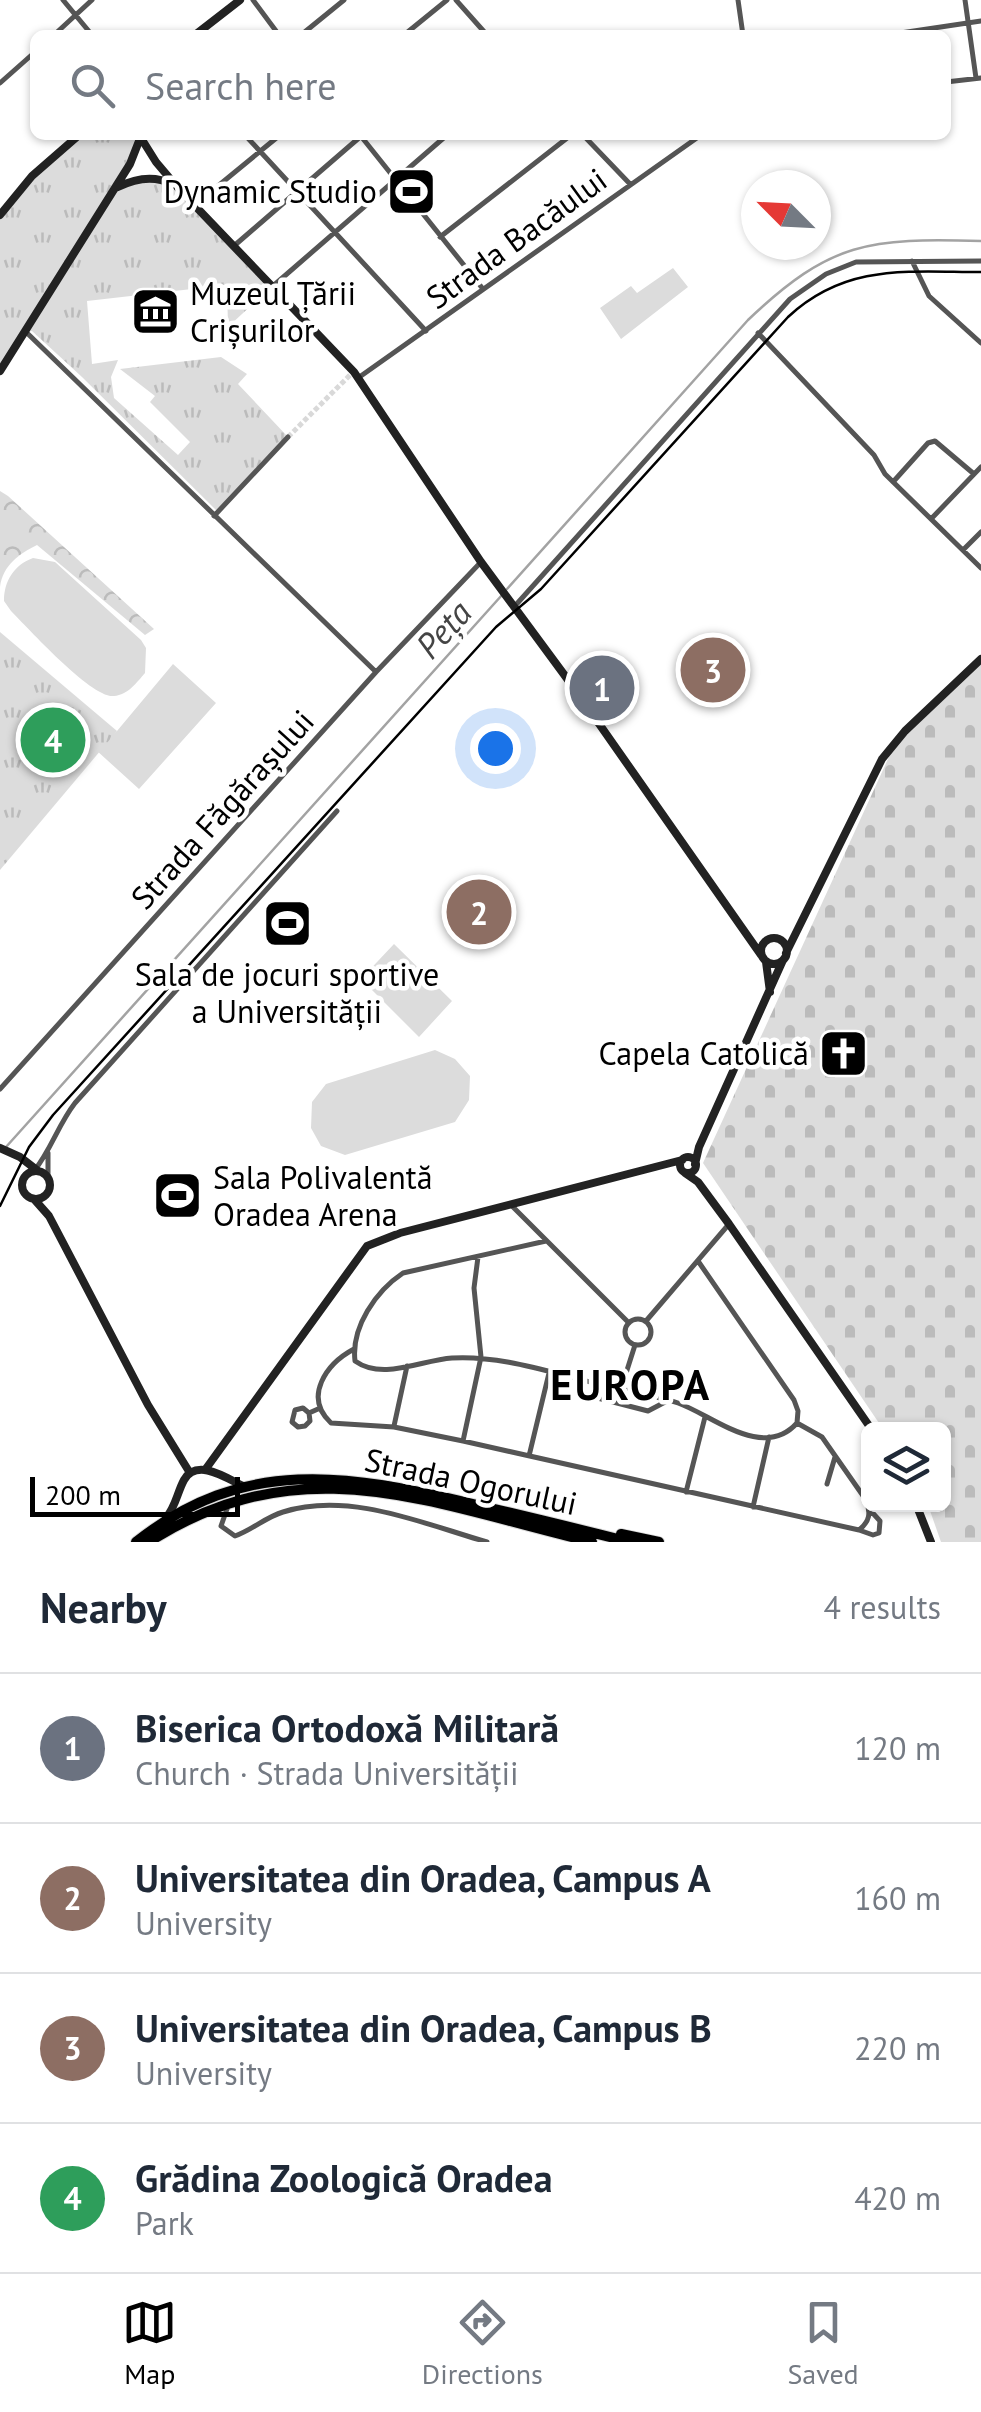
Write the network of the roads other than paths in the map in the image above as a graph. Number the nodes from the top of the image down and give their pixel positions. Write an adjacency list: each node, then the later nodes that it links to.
1 (63, 0): 10 (street)
2 (92, 0): 10 (street)
3 (240, 0): 15 (street)
4 (252, 0): 16 (street)
5 (344, 0): 17 (street)
6 (447, 0): 18 (street)
7 (456, 0): 19 (street)
8 (738, 0): 20 (street)
9 (965, 0): 12 (street)
10 (76, 15): 13 (street); 14 (street)
11 (981, 20): 12 (street)
12 (968, 22): 21 (street); 23 (street)
13 (60, 30)
14 (88, 30)
15 (201, 30)
16 (275, 30)
17 (307, 30)
18 (410, 30)
19 (483, 30)
20 (742, 30)
21 (919, 30)
22 (30, 56): 25 (street)
23 (979, 78): 24 (street)
24 (951, 81)
25 (0, 83)
26 (72, 140): 44 (street)
27 (139, 140): 41 (street)
28 (143, 140): 40 (street)
29 (250, 140): 37 (street)
30 (274, 140): 37 (street)
31 (355, 140): 42 (street)
32 (365, 140): 38 (street)
33 (441, 140): 38 (street)
34 (565, 140): 46 (street)
35 (589, 140): 39 (street)
36 (695, 140): 39 (street, Strada Bacăului)
37 (259, 152): 42 (street); 43 (street)
38 (394, 179): 45 (street); 46 (street)
39 (630, 184): 51 (street, Strada Bacăului)
40 (178, 188): 41 (street); 43 (street)
41 (114, 189): 53 (street)
42 (296, 192): 45 (street); 47 (street)
43 (196, 204): 47 (street)
44 (0, 215)
45 (333, 233): 50 (street); 52 (street)
46 (440, 237): 51 (street)
47 (235, 245): 50 (street)
48 (912, 261): 49 (street); 54 (street); 55 (street)
49 (981, 261)
50 (274, 286): 57 (street)
51 (483, 290): 52 (street, Strada Bacăului)
52 (426, 331): 57 (street, Strada Bacăului)
53 (26, 332): 56 (street); 62 (street)
54 (758, 333): 61 (street); 68 (street)
55 (981, 343)
56 (0, 371)
57 (358, 378): 66 (street)
58 (288, 436): 62 (street)
59 (981, 467): 60 (street)
60 (974, 474): 61 (street); 63 (street)
61 (892, 482): 63 (street)
62 (214, 516): 70 (street)
63 (931, 519): 65 (street)
64 (981, 532): 65 (street)
65 (963, 550): 67 (street)
66 (481, 562): 68 (street); 70 (street, Strada Făgărașului)
67 (981, 568)
68 (512, 605): 73 (street)
69 (981, 658): 72 (street)
70 (376, 672): 78 (street, Strada Făgărașului)
71 (337, 811): 80 (street)
72 (800, 930): 74 (street); 75 (street)
73 (746, 935): 74 (street); 76 (street)
74 (771, 938): 75 (street); 76 (street)
75 (785, 957): 76 (street); 77 (street)
76 (764, 958): 77 (street)
77 (770, 992): 81 (street)
78 (0, 1090)
79 (0, 1148): 82 (street)
80 (48, 1153): 82 (street); 82 (street)
81 (687, 1166): 85 (street); 87 (street)
82 (36, 1173): 83 (street); 84 (street)
83 (49, 1191): 84 (street); 86 (street)
84 (34, 1198): 86 (street)
85 (509, 1204): 88 (street); 111 (street)
86 (49, 1216): 112 (street)
87 (729, 1224): 90 (street); 104 (street)
88 (546, 1240): 89 (street); 92 (street)
89 (478, 1257): 94 (street); 95 (street)
90 (698, 1261): 91 (street); 105 (street)
91 (646, 1321): 92 (street); 93 (street)
92 (629, 1323): 93 (street)
93 (635, 1345): 99 (street)
94 (354, 1349): 96 (street); 101 (street)
95 (481, 1357): 96 (street); 97 (street); 108 (street)
96 (407, 1366): 106 (street)
97 (549, 1372): 98 (street); 109 (street)
98 (576, 1379): 99 (street); 100 (street)
99 (621, 1389): 100 (street)
100 (670, 1400): 103 (street)
101 (318, 1409): 102 (street); 106 (street)
102 (309, 1414)
103 (705, 1417): 107 (street); 115 (street)
104 (866, 1422)
105 (797, 1424): 107 (street); 110 (street)
106 (394, 1427): 108 (street)
107 (768, 1437): 118 (street)
108 (462, 1440): 109 (street)
109 (529, 1456): 115 (street)
110 (835, 1457): 113 (street); 117 (street)
111 (206, 1470): 112 (street); 114 (street)
112 (190, 1473): 122 (street)
113 (827, 1484)
114 (244, 1487): 122 (highway, Strada Ogorului); 123 (highway, Strada Ogorului)
115 (686, 1492): 118 (street)
116 (262, 1493): 123 (highway, Strada Ogorului); 126 (highway, Strada Ogorului); 127 (street)
117 (861, 1496)
118 (753, 1507): 124 (street)
119 (870, 1512): 124 (street)
120 (872, 1512): 124 (street)
121 (921, 1512): 132 (street)
122 (162, 1521): 125 (highway, Strada Ogorului)
123 (524, 1521): 128 (highway); 129 (highway, Strada Ogorului); 130 (highway, Strada Ogorului); 131 (highway)
124 (859, 1530)
125 (136, 1542)
126 (149, 1542)
127 (487, 1542)
128 (566, 1542)
129 (592, 1542)
130 (630, 1542)
131 (660, 1542)
132 (933, 1542)

